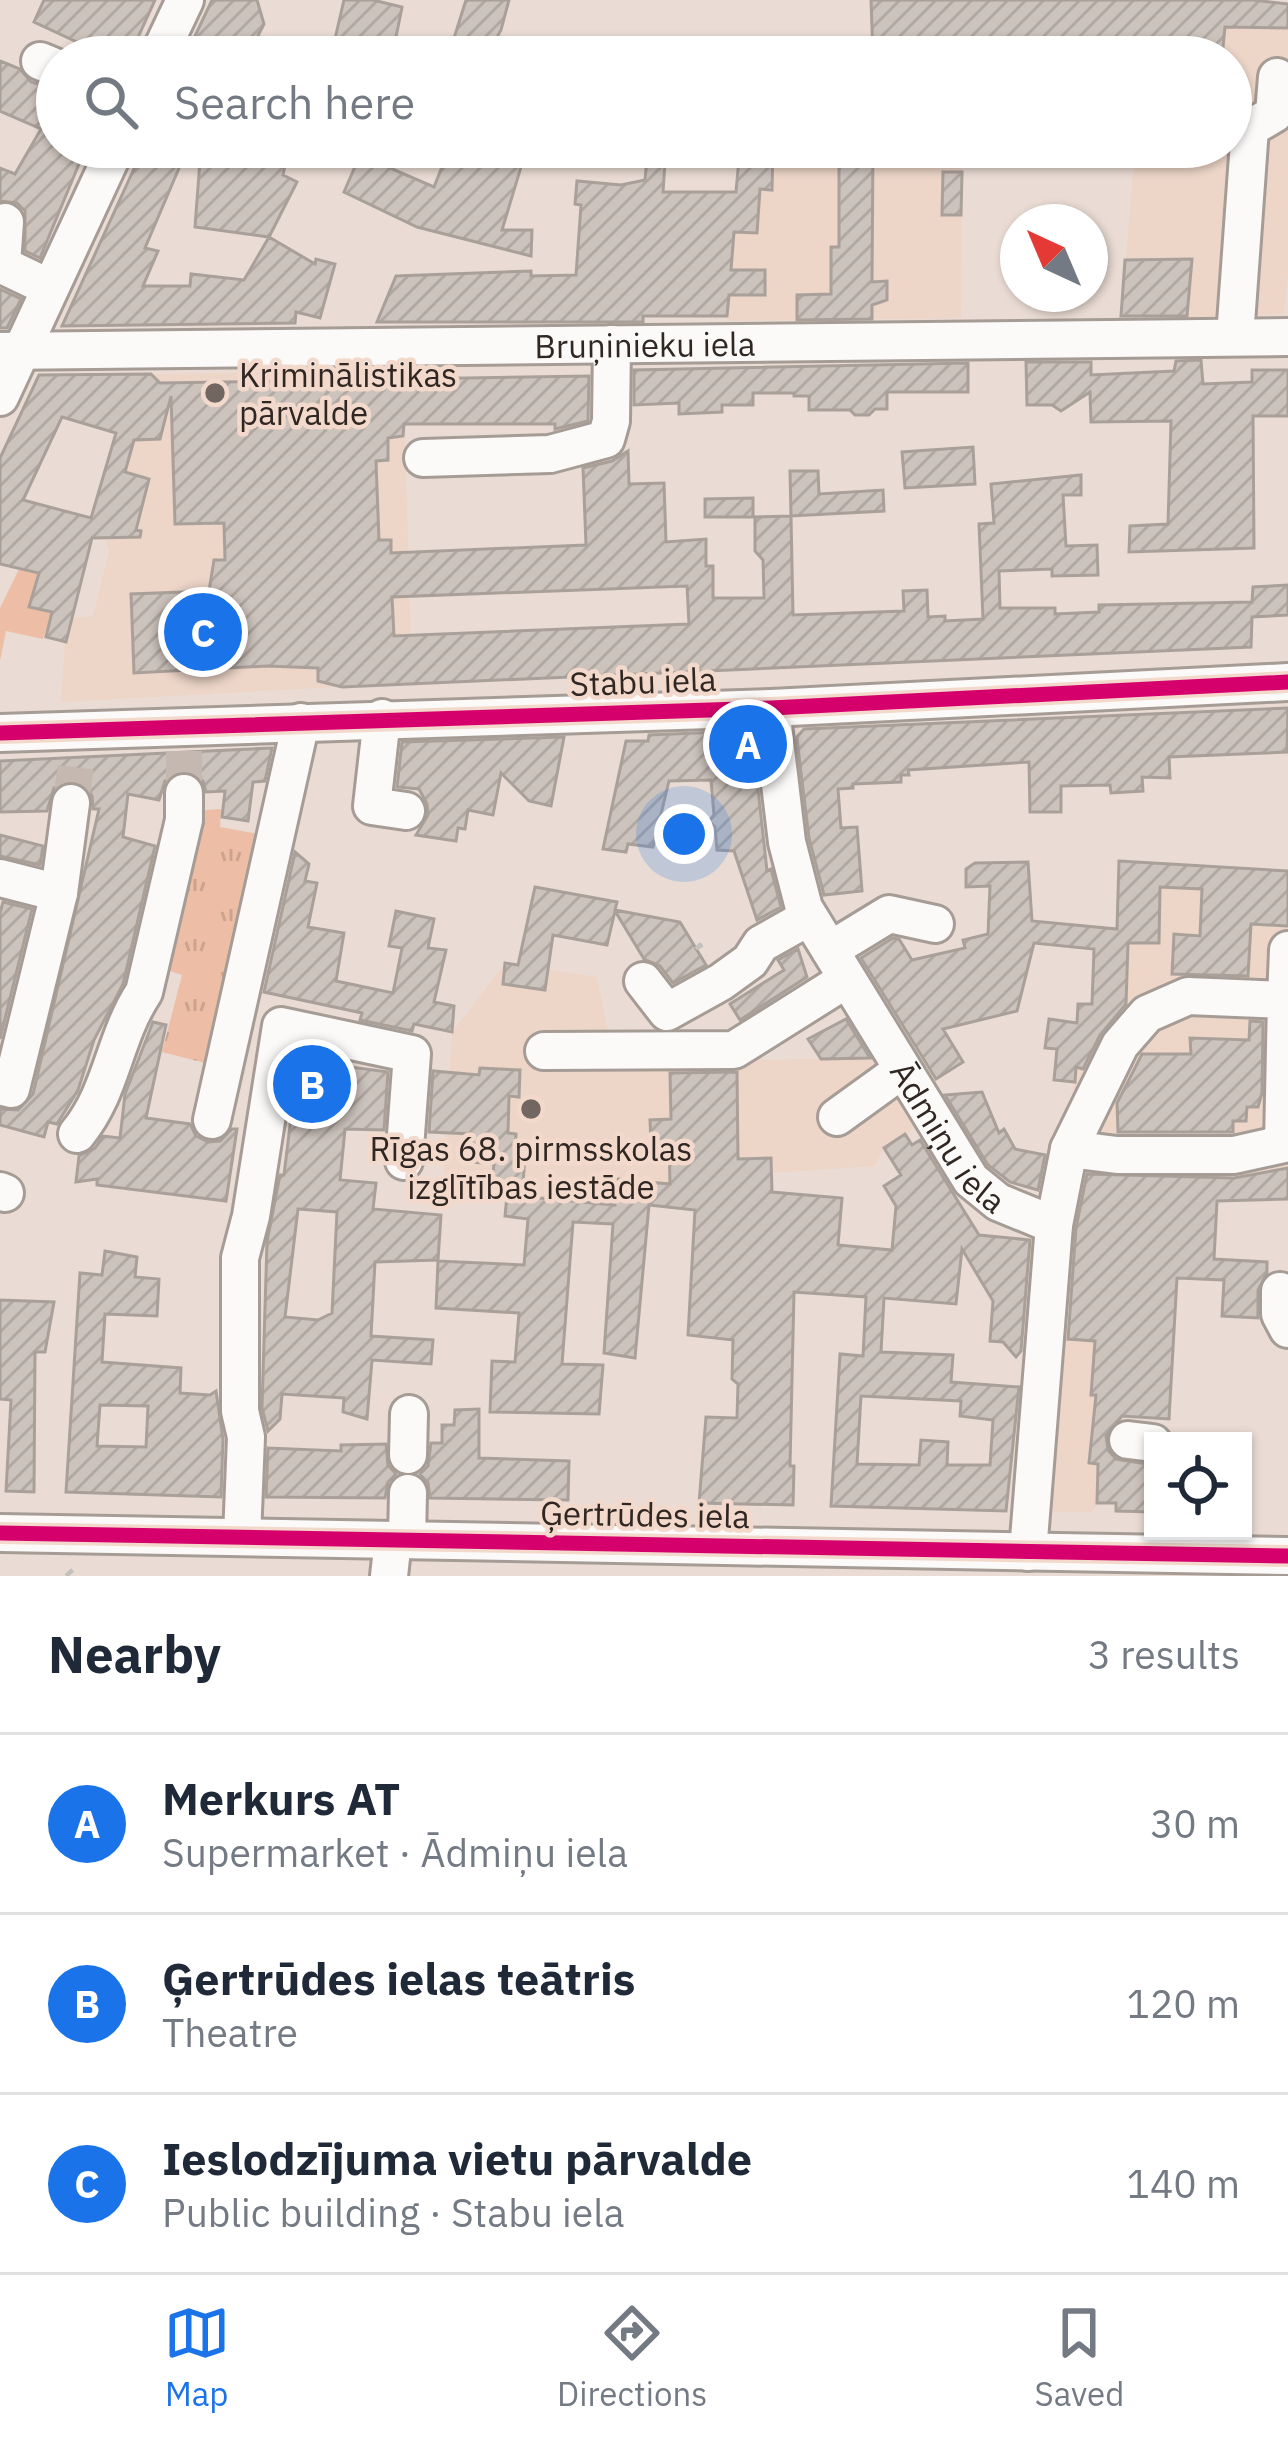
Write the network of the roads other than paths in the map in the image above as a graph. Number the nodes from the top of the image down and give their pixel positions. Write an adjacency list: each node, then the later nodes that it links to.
1 (185, 0): 2 (street)
2 (177, 36)
3 (1277, 77): 4 (street)
4 (1252, 127)
5 (106, 168): 9 (street)
6 (1247, 168): 11 (street)
7 (5, 222): 8 (street)
8 (1, 264): 9 (street)
9 (50, 288): 13 (street)
10 (1288, 337): 11 (street, Bruņinieku iela)
11 (1235, 338): 12 (street, Bruņinieku iela)
12 (612, 344): 13 (street, Bruņinieku iela); 15 (street)
13 (11, 351): 14 (street)
14 (0, 397)
15 (423, 458)
16 (1288, 682): 17 (street, Stabu iela)
17 (771, 707): 18 (street, Stabu iela); 26 (street, Ādmiņu iela)
18 (382, 718): 19 (street, Stabu iela); 23 (street)
19 (301, 722): 20 (street, Stabu iela); 36 (street)
20 (0, 733)
21 (184, 793): 37 (street)
22 (71, 802): 25 (street)
23 (406, 811)
24 (0, 878): 25 (street)
25 (59, 893): 34 (street)
26 (809, 917): 29 (street, Ādmiņu iela); 30 (street)
27 (935, 924): 29 (street)
28 (1288, 950): 31 (street)
29 (838, 964): 32 (street); 33 (street, Ādmiņu iela)
30 (643, 981)
31 (1286, 1000): 38 (street); 39 (street)
32 (544, 1051)
33 (902, 1070): 35 (street); 41 (street, Ādmiņu iela)
34 (0, 1086)
35 (837, 1117)
36 (212, 1120)
37 (77, 1134)
38 (1285, 1143): 39 (street)
39 (1069, 1149): 41 (street)
40 (404, 1161): 48 (street)
41 (1054, 1226): 53 (street)
42 (1280, 1291): 43 (street)
43 (1288, 1329)
44 (409, 1414): 45 (street)
45 (408, 1455)
46 (408, 1493): 50 (street)
47 (0, 1533): 48 (street, Ģertrūdes iela)
48 (242, 1537): 50 (street, Ģertrūdes iela)
49 (1209, 1543): 53 (street, Ģertrūdes iela); 55 (street, Ģertrūdes iela)
50 (396, 1552): 51 (street, Ģertrūdes iela)
51 (543, 1559): 52 (street, Ģertrūdes iela)
52 (680, 1560): 54 (street, Ģertrūdes iela)
53 (1038, 1560): 54 (street, Ģertrūdes iela)
54 (832, 1562)
55 (1264, 1563)

